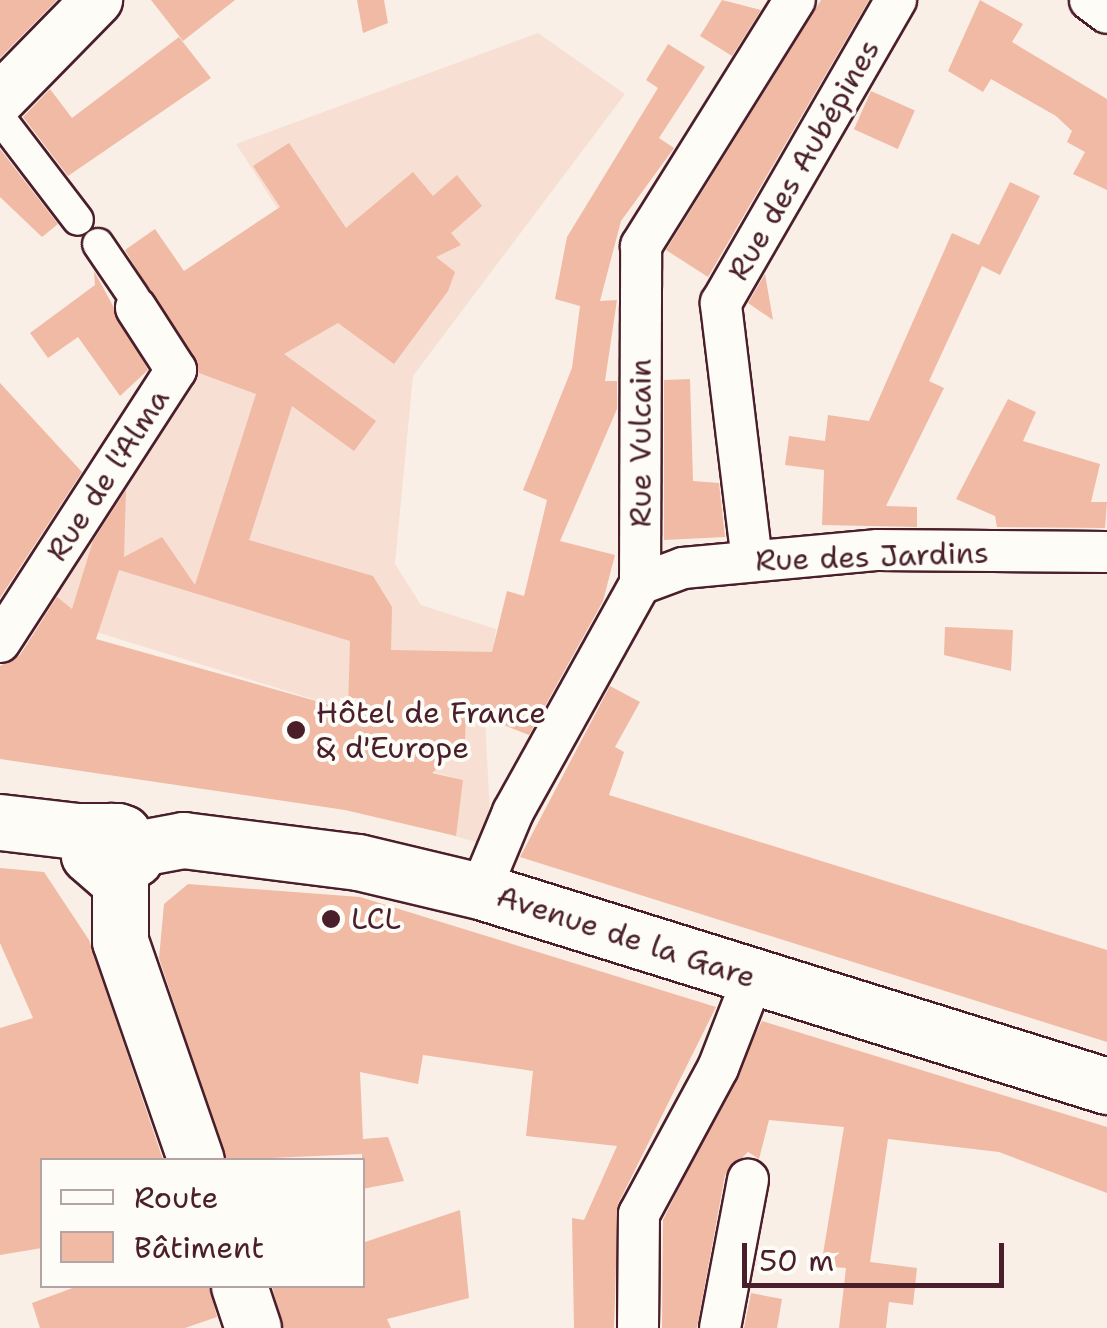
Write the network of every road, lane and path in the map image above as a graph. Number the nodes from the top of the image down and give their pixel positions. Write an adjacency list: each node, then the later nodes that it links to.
1 (96, 0): 6 (street)
2 (796, 0): 13 (street, Rue Vulcain)
3 (896, 0): 12 (street, Rue des Aubépines)
4 (1090, 0): 5 (street)
5 (1107, 12)
6 (0, 99)
7 (0, 118): 8 (street)
8 (78, 220)
9 (98, 244): 10 (street)
10 (135, 303): 14 (street, Rue de l'Alma)
11 (1107, 552): 12 (street, Rue des Jardins)
12 (752, 561): 13 (street, Rue des Jardins)
13 (640, 584): 18 (street, Rue Vulcain)
14 (0, 642)
15 (0, 822): 17 (main road, Avenue de la Gare)
16 (0, 844): 17 (main road, Avenue de la Gare)
17 (114, 854): 18 (main road, Avenue de la Gare); 21 (main road)
18 (480, 891): 19 (main road, Avenue de la Gare)
19 (754, 978): 20 (main road, Avenue de la Gare); 25 (street)
20 (1107, 1086)
21 (195, 1158)
22 (748, 1180): 26 (street)
23 (239, 1288): 24 (main road)
24 (253, 1328)
25 (638, 1328)
26 (720, 1328)

